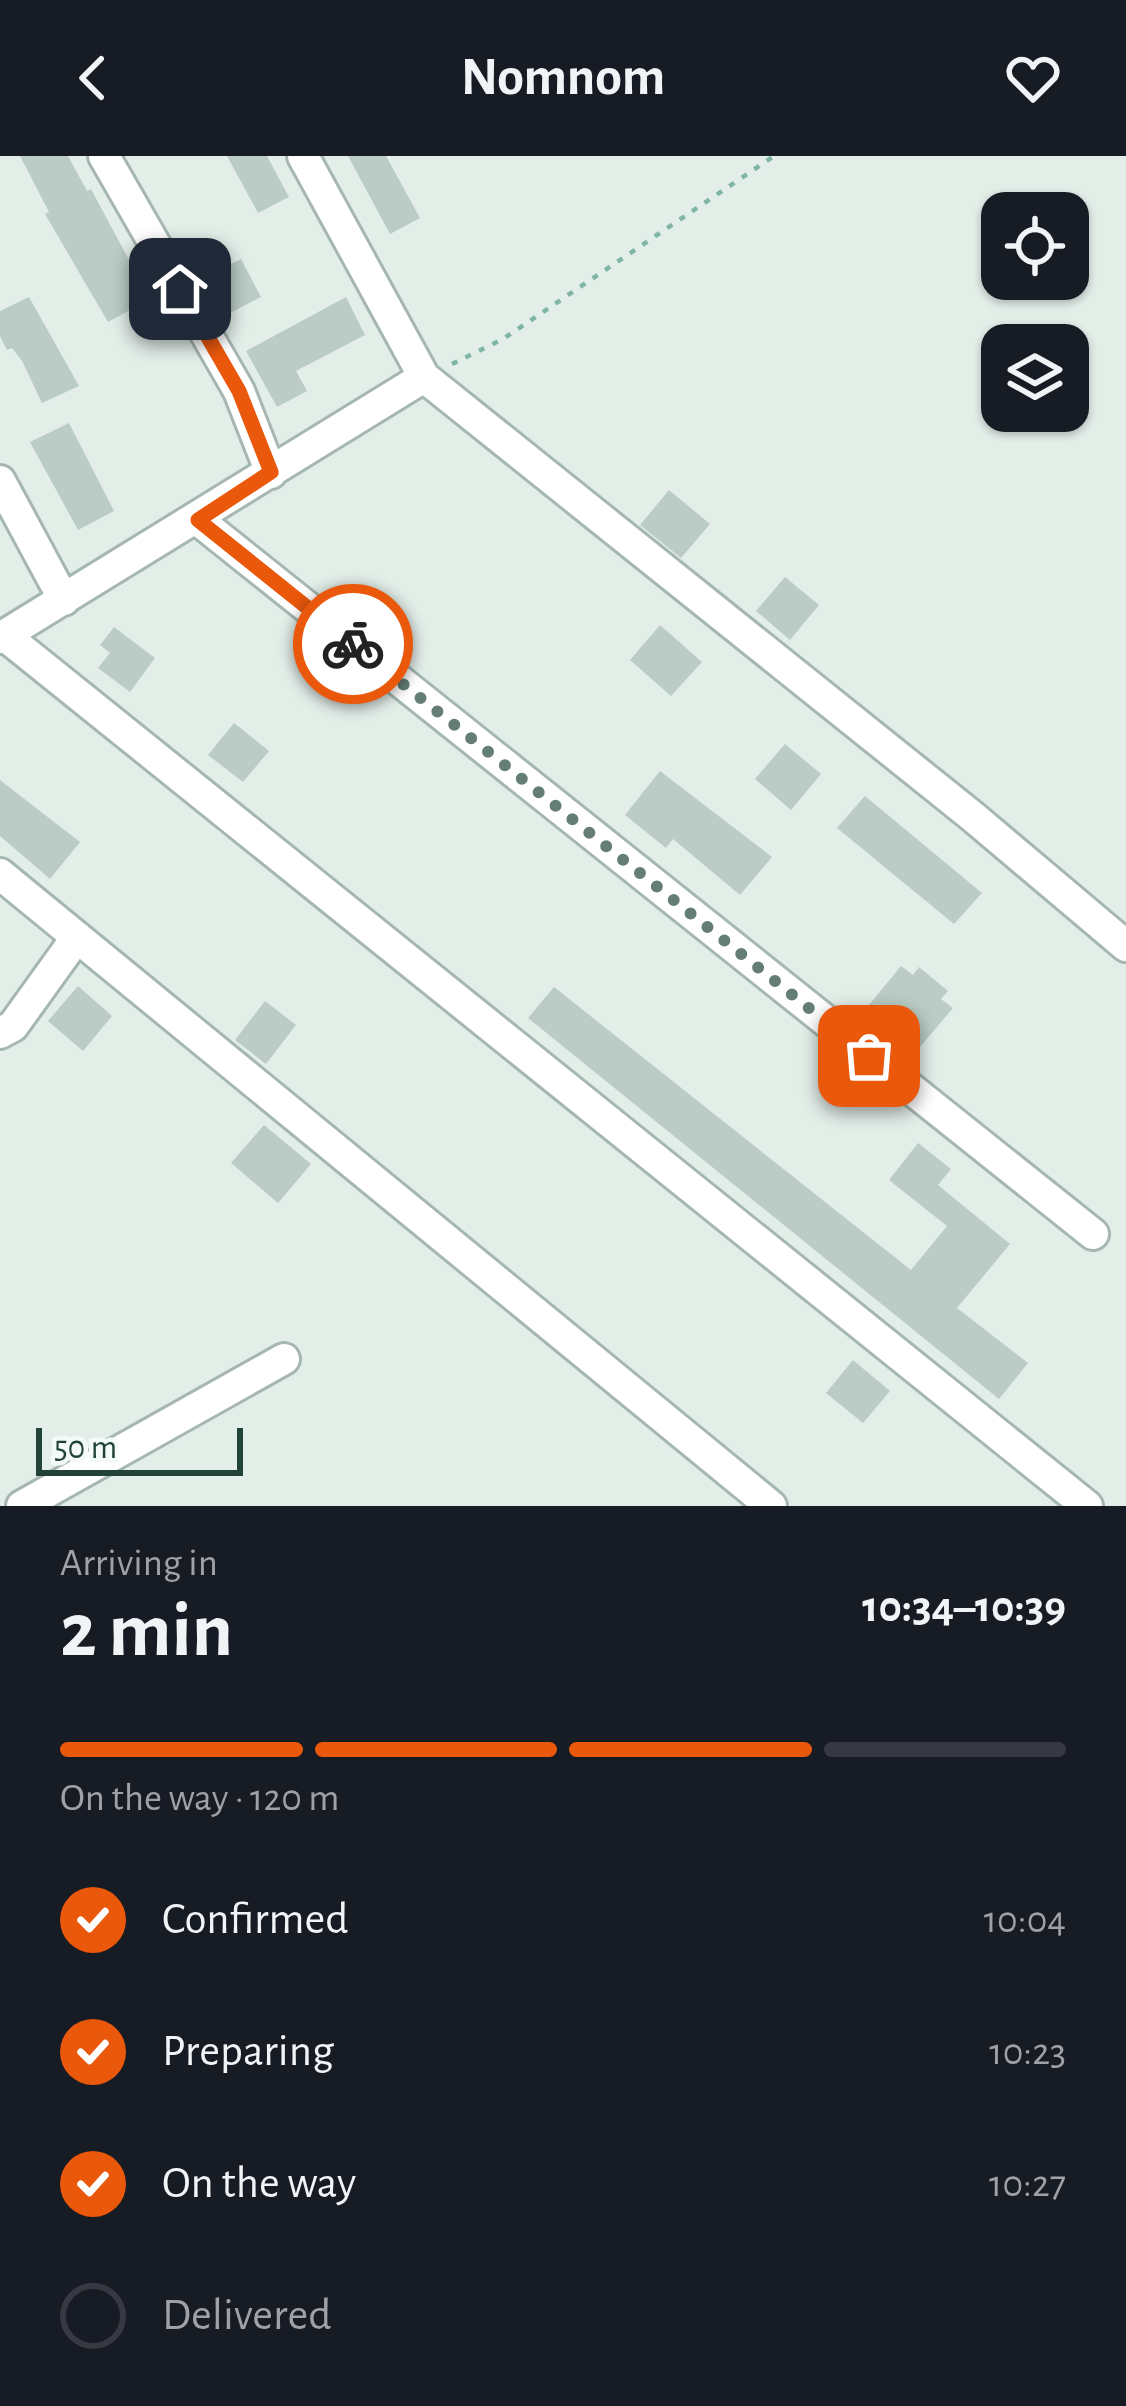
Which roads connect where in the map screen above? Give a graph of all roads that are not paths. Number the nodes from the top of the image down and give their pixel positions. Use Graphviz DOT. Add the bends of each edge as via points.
graph roads {
  1 [pos="104,156"];
  2 [pos="303,156"];
  3 [pos="424,377"];
  4 [pos="271,472"];
  5 [pos="0,481"];
  6 [pos="198,520"];
  7 [pos="64,599"];
  8 [pos="2,637"];
  9 [pos="0,874"];
  10 [pos="77,937"];
  11 [pos="1126,946"];
  12 [pos="0,1033"];
  13 [pos="1093,1234"];
  14 [pos="284,1360"];
  15 [pos="22,1506"];
  16 [pos="771,1506"];
  17 [pos="1087,1506"];
  1 -- 4 [label="street" via="239,391"];
  2 -- 3 [label="street"];
  3 -- 4 [label="street"];
  3 -- 11 [label="street"];
  4 -- 6 [label="street"];
  5 -- 7 [label="street"];
  6 -- 7 [label="street"];
  6 -- 13 [label="street"];
  7 -- 8 [label="street"];
  8 -- 17 [label="street"];
  9 -- 10 [label="street"];
  10 -- 12 [label="street" via="14,1026"];
  10 -- 16 [label="street"];
  14 -- 15 [label="street"];
}
